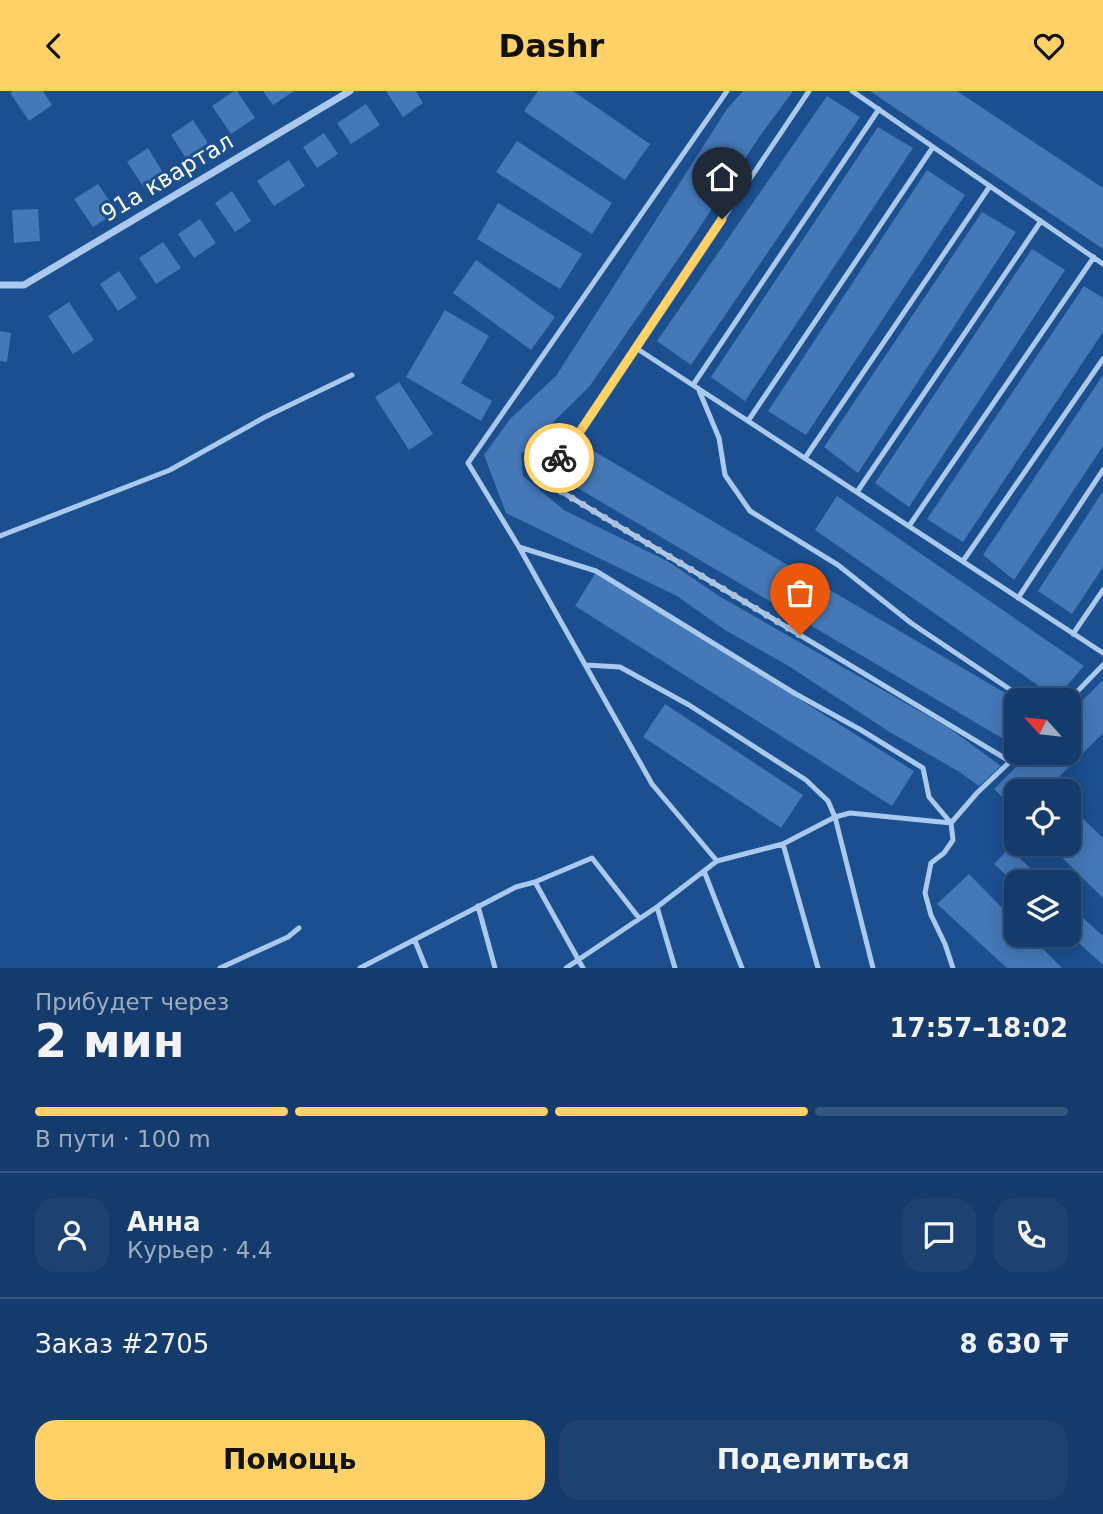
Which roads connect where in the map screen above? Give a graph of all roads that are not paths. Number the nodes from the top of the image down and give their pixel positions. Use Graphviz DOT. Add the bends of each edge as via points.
graph roads {
  1 [pos="350,91"];
  2 [pos="727,91"];
  3 [pos="809,91"];
  4 [pos="852,91"];
  5 [pos="879,110"];
  6 [pos="933,147"];
  7 [pos="990,186"];
  8 [pos="1041,221"];
  9 [pos="1094,257"];
  10 [pos="1103,264"];
  11 [pos="0,285"];
  12 [pos="636,348"];
  13 [pos="1103,359"];
  14 [pos="352,375"];
  15 [pos="695,387"];
  16 [pos="747,421"];
  17 [pos="805,458"];
  18 [pos="1103,470"];
  19 [pos="857,492"];
  20 [pos="909,526"];
  21 [pos="0,536"];
  22 [pos="519,547"];
  23 [pos="963,561"];
  24 [pos="1103,590"];
  25 [pos="1018,597"];
  26 [pos="1073,634"];
  27 [pos="1103,653"];
  28 [pos="585,665"];
  29 [pos="1103,665"];
  30 [pos="1008,688"];
  31 [pos="1081,688"];
  32 [pos="1004,758"];
  33 [pos="1008,765"];
  34 [pos="835,817"];
  35 [pos="951,823"];
  36 [pos="783,844"];
  37 [pos="717,861"];
  38 [pos="704,871"];
  39 [pos="536,882"];
  40 [pos="478,906"];
  41 [pos="657,907"];
  42 [pos="639,918"];
  43 [pos="299,929"];
  44 [pos="415,941"];
  45 [pos="578,960"];
  46 [pos="220,968"];
  47 [pos="360,968"];
  48 [pos="426,968"];
  49 [pos="495,968"];
  50 [pos="566,968"];
  51 [pos="583,968"];
  52 [pos="675,968"];
  53 [pos="742,968"];
  54 [pos="818,968"];
  55 [pos="873,968"];
  56 [pos="953,968"];
  1 -- 11 [label="street, 91а квартал" via="23,285"];
  2 -- 22 [label="lane" via="468,463"];
  3 -- 12 [label="lane"];
  4 -- 5 [label="lane"];
  5 -- 6 [label="lane"];
  5 -- 15 [label="lane"];
  6 -- 7 [label="lane"];
  6 -- 16 [label="lane"];
  7 -- 8 [label="lane"];
  7 -- 17 [label="lane"];
  8 -- 9 [label="lane"];
  8 -- 19 [label="lane"];
  9 -- 10 [label="lane"];
  9 -- 20 [label="lane"];
  12 -- 15 [label="lane"];
  12 -- 32 [label="lane" via="542,480"];
  13 -- 23 [label="lane"];
  14 -- 21 [label="lane" via="170,470"];
  15 -- 16 [label="lane"];
  15 -- 30 [label="lane" via="719,438 725,475 750,511 838,565 911,623"];
  16 -- 17 [label="lane"];
  17 -- 19 [label="lane"];
  18 -- 25 [label="lane"];
  19 -- 20 [label="lane"];
  20 -- 23 [label="lane"];
  22 -- 28 [label="lane"];
  22 -- 35 [label="lane" via="596,571 923,768 929,797"];
  23 -- 25 [label="lane"];
  24 -- 26 [label="lane"];
  25 -- 26 [label="lane"];
  26 -- 27 [label="lane"];
  28 -- 34 [label="lane" via="620,667 689,705 806,780 828,801"];
  28 -- 37 [label="lane" via="652,784"];
  29 -- 31 [label="lane"];
  33 -- 35 [label="lane"];
  34 -- 35 [label="lane" via="850,813"];
  34 -- 36 [label="lane"];
  34 -- 55 [label="lane"];
  35 -- 56 [label="lane" via="953,840 931,863 925,893"];
  36 -- 37 [label="lane"];
  36 -- 54 [label="lane"];
  37 -- 38 [label="lane"];
  38 -- 41 [label="lane"];
  38 -- 53 [label="lane"];
  39 -- 40 [label="lane"];
  39 -- 42 [label="lane" via="592,858"];
  39 -- 45 [label="lane"];
  40 -- 44 [label="lane"];
  40 -- 49 [label="lane"];
  41 -- 42 [label="lane"];
  41 -- 52 [label="lane"];
  42 -- 45 [label="lane"];
  43 -- 46 [label="lane"];
  44 -- 47 [label="lane"];
  44 -- 48 [label="lane"];
  45 -- 50 [label="lane"];
  45 -- 51 [label="lane"];
}
